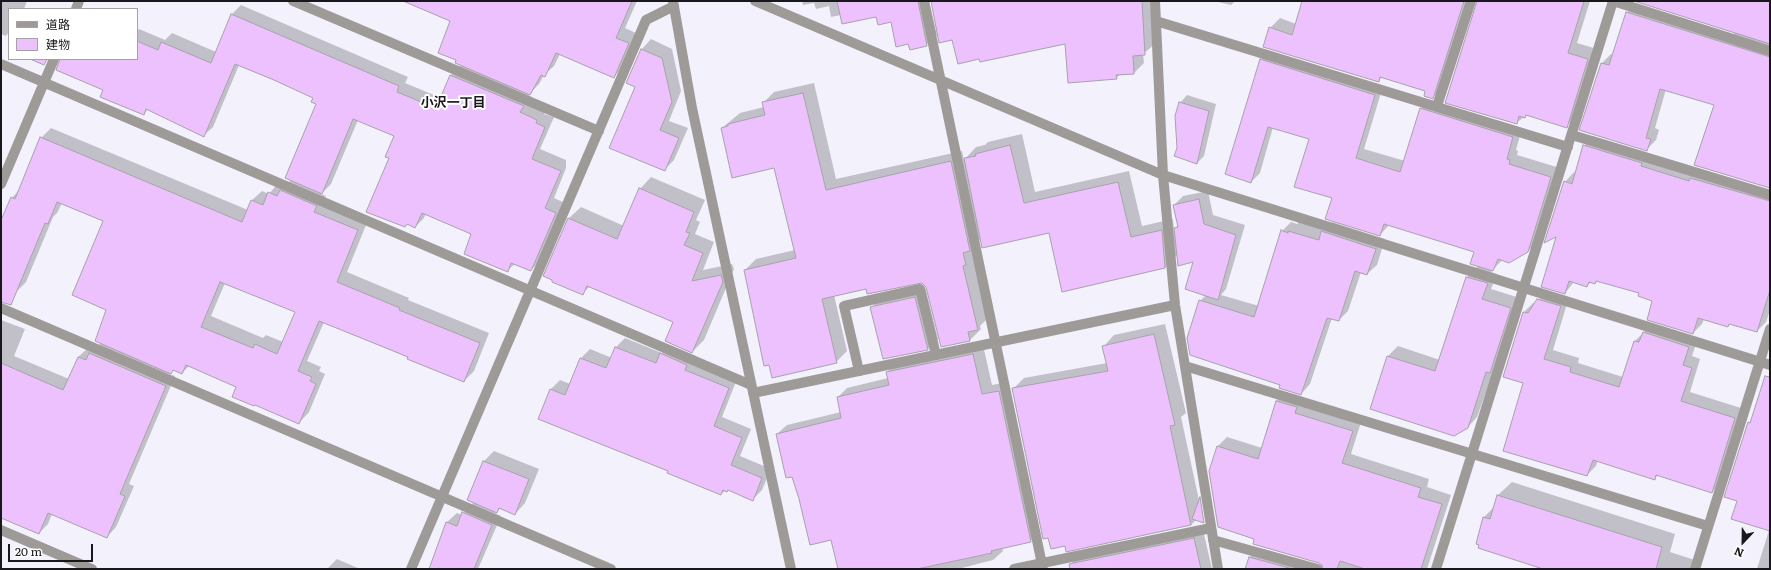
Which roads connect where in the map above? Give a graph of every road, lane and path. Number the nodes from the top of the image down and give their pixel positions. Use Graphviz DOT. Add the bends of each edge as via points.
graph roads {
  1 [pos="292,1"];
  2 [pos="755,1"];
  3 [pos="924,1"];
  4 [pos="1155,1"];
  5 [pos="1470,1"];
  6 [pos="1613,1"];
  7 [pos="673,4"];
  8 [pos="1156,21"];
  9 [pos="1770,51"];
  10 [pos="54,60"];
  11 [pos="1,64"];
  12 [pos="941,80"];
  13 [pos="44,83"];
  14 [pos="1437,106"];
  15 [pos="599,131"];
  16 [pos="1572,135"];
  17 [pos="1568,147"];
  18 [pos="1163,175"];
  19 [pos="1,184"];
  20 [pos="1770,196"];
  21 [pos="1525,288"];
  22 [pos="531,291"];
  23 [pos="1175,305"];
  24 [pos="1,308"];
  25 [pos="1770,329"];
  26 [pos="996,342"];
  27 [pos="936,355"];
  28 [pos="1760,361"];
  29 [pos="1770,365"];
  30 [pos="1185,366"];
  31 [pos="859,371"];
  32 [pos="752,389"];
  33 [pos="1473,453"];
  34 [pos="442,497"];
  35 [pos="1708,526"];
  36 [pos="1211,528"];
  37 [pos="1,530"];
  38 [pos="1213,540"];
  39 [pos="1043,566"];
  40 [pos="92,569"];
  41 [pos="411,569"];
  42 [pos="611,569"];
  43 [pos="791,569"];
  44 [pos="1014,569"];
  45 [pos="1218,569"];
  46 [pos="1317,569"];
  47 [pos="1436,569"];
  48 [pos="1695,569"];
  1 -- 15 [label="street"];
  2 -- 12 [label="street"];
  3 -- 12 [label="street"];
  4 -- 8 [label="street"];
  5 -- 14 [label="street"];
  6 -- 9 [label="street"];
  6 -- 16 [label="street"];
  7 -- 15 [label="street" via="646,20"];
  7 -- 32 [label="street" via="692,108"];
  8 -- 14 [label="street"];
  8 -- 18 [label="street"];
  10 -- 13 [label="street"];
  11 -- 13 [label="street"];
  12 -- 18 [label="street"];
  12 -- 26 [label="street"];
  13 -- 19 [label="street"];
  13 -- 22 [label="street"];
  14 -- 17 [label="street"];
  15 -- 22 [label="street"];
  16 -- 17 [label="street"];
  16 -- 20 [label="street"];
  17 -- 21 [label="street"];
  18 -- 21 [label="street"];
  18 -- 23 [label="street"];
  21 -- 28 [label="street"];
  21 -- 33 [label="street"];
  22 -- 32 [label="street"];
  22 -- 34 [label="street"];
  23 -- 26 [label="street"];
  23 -- 30 [label="street"];
  24 -- 34 [label="street"];
  25 -- 28 [label="street"];
  26 -- 27 [label="street"];
  26 -- 39 [label="street"];
  27 -- 31 [label="street"];
  27 -- 31 [label="street" via="920,289 844,306"];
  28 -- 29 [label="street"];
  28 -- 35 [label="street"];
  30 -- 33 [label="street"];
  30 -- 36 [label="street"];
  31 -- 32 [label="street"];
  32 -- 43 [label="street"];
  33 -- 35 [label="street"];
  33 -- 47 [label="street"];
  34 -- 41 [label="street"];
  34 -- 42 [label="street"];
  35 -- 48 [label="street"];
  36 -- 38 [label="street"];
  36 -- 39 [label="street"];
  37 -- 40 [label="street"];
  38 -- 45 [label="street"];
  38 -- 46 [label="street"];
  39 -- 44 [label="street"];
}
